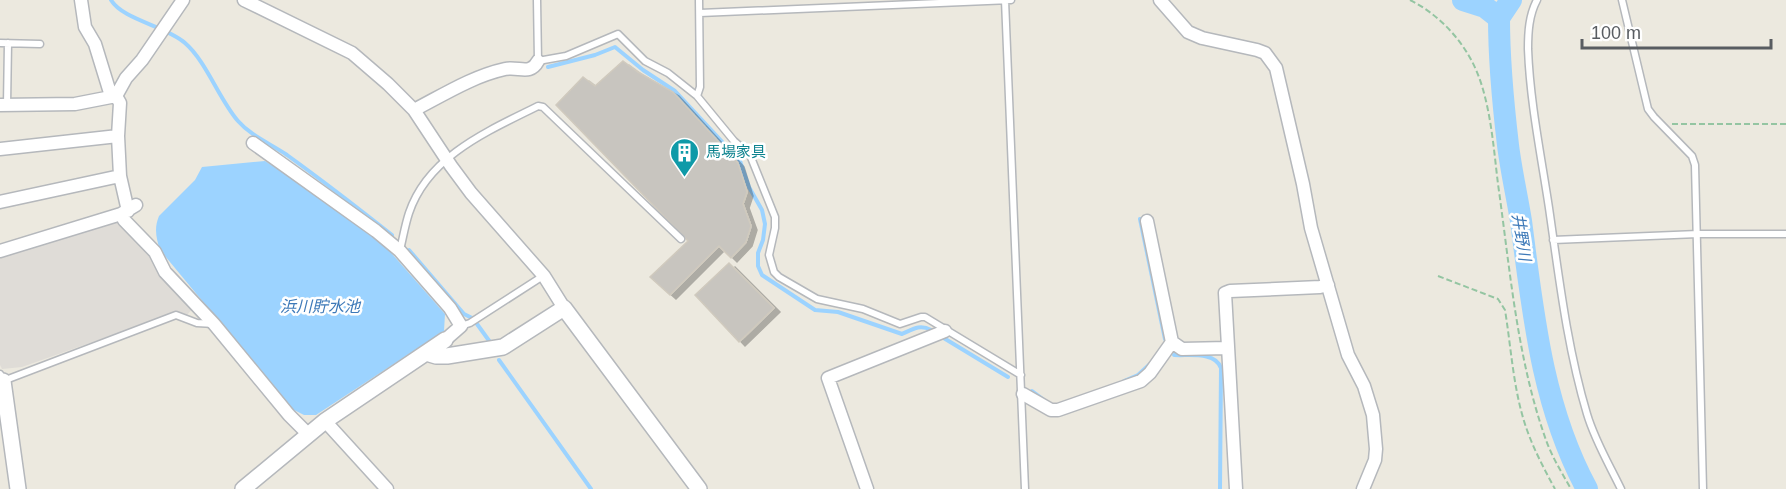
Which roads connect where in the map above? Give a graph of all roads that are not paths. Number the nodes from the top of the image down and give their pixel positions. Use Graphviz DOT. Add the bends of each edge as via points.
graph roads {
  1 [pos="81,0"];
  2 [pos="183,0"];
  3 [pos="244,0"];
  4 [pos="537,0"];
  5 [pos="699,0"];
  6 [pos="1005,0"];
  7 [pos="1011,0"];
  8 [pos="1160,0"];
  9 [pos="1537,0"];
  10 [pos="1622,0"];
  11 [pos="700,13"];
  12 [pos="0,43"];
  13 [pos="8,43"];
  14 [pos="40,44"];
  15 [pos="538,61"];
  16 [pos="113,96"];
  17 [pos="697,96"];
  18 [pos="3,105"];
  19 [pos="414,110"];
  20 [pos="118,136"];
  21 [pos="253,143"];
  22 [pos="0,149"];
  23 [pos="446,158"];
  24 [pos="120,176"];
  25 [pos="0,201"];
  26 [pos="128,210"];
  27 [pos="1147,221"];
  28 [pos="1698,234"];
  29 [pos="1786,234"];
  30 [pos="681,239"];
  31 [pos="1553,240"];
  32 [pos="0,251"];
  33 [pos="399,251"];
  34 [pos="544,276"];
  35 [pos="1328,285"];
  36 [pos="564,308"];
  37 [pos="214,324"];
  38 [pos="461,326"];
  39 [pos="945,331"];
  40 [pos="445,340"];
  41 [pos="1172,342"];
  42 [pos="1227,348"];
  43 [pos="426,353"];
  44 [pos="1021,375"];
  45 [pos="1,379"];
  46 [pos="1023,394"];
  47 [pos="325,421"];
  48 [pos="308,434"];
  49 [pos="18,489"];
  50 [pos="243,489"];
  51 [pos="387,489"];
  52 [pos="699,489"];
  53 [pos="867,489"];
  54 [pos="1025,489"];
  55 [pos="1236,489"];
  56 [pos="1364,489"];
  57 [pos="1621,489"];
  58 [pos="1703,489"];
  1 -- 16 [label="street" via="85,27"];
  2 -- 16 [label="street"];
  3 -- 19 [label="street" via="352,53"];
  4 -- 15 [label="lane"];
  5 -- 11 [label="lane"];
  6 -- 7 [label="lane"];
  6 -- 11 [label="lane"];
  6 -- 44 [label="lane"];
  8 -- 35 [label="street" via="1188,32 1257,50 1272,60"];
  9 -- 31 [label="lane" via="1531,15 1528,50"];
  10 -- 28 [label="lane" via="1648,109 1692,156 1695,165"];
  11 -- 17 [label="lane"];
  12 -- 13 [label="lane"];
  13 -- 14 [label="lane"];
  13 -- 18 [label="lane"];
  15 -- 17 [label="lane" via="566,56 618,34 645,61"];
  15 -- 19 [label="street" via="525,71 510,68 465,84"];
  16 -- 18 [label="street" via="75,104"];
  16 -- 20 [label="street" via="120,103"];
  17 -- 39 [label="lane" via="750,155 775,217 769,255 779,277 817,299 863,309 900,324 926,317"];
  19 -- 23 [label="street"];
  20 -- 22 [label="street"];
  20 -- 24 [label="street"];
  21 -- 33 [label="street"];
  23 -- 30 [label="lane" via="500,125 543,107"];
  23 -- 33 [label="lane" via="421,188 408,213"];
  23 -- 34 [label="street" via="471,193"];
  24 -- 25 [label="street"];
  24 -- 26 [label="street"];
  26 -- 32 [label="street"];
  26 -- 37 [label="street" via="124,220 155,252 165,272"];
  27 -- 41 [label="street"];
  28 -- 29 [label="lane"];
  28 -- 31 [label="lane"];
  28 -- 58 [label="lane"];
  31 -- 57 [label="lane" via="1587,416"];
  33 -- 38 [label="street"];
  34 -- 36 [label="street"];
  34 -- 38 [label="lane"];
  35 -- 42 [label="street" via="1225,293"];
  35 -- 56 [label="street" via="1348,355 1373,415 1375,460"];
  36 -- 43 [label="street" via="497,349 447,356"];
  36 -- 52 [label="street"];
  37 -- 45 [label="lane" via="176,315"];
  37 -- 48 [label="street"];
  38 -- 40 [label="street"];
  39 -- 44 [label="lane"];
  39 -- 53 [label="street" via="828,378"];
  40 -- 43 [label="street"];
  41 -- 42 [label="street" via="1182,349"];
  41 -- 46 [label="street" via="1141,381 1058,410"];
  42 -- 55 [label="street"];
  43 -- 47 [label="street"];
  44 -- 46 [label="lane"];
  45 -- 49 [label="street"];
  46 -- 54 [label="lane"];
  47 -- 48 [label="street"];
  47 -- 51 [label="street"];
  48 -- 50 [label="street"];
}
